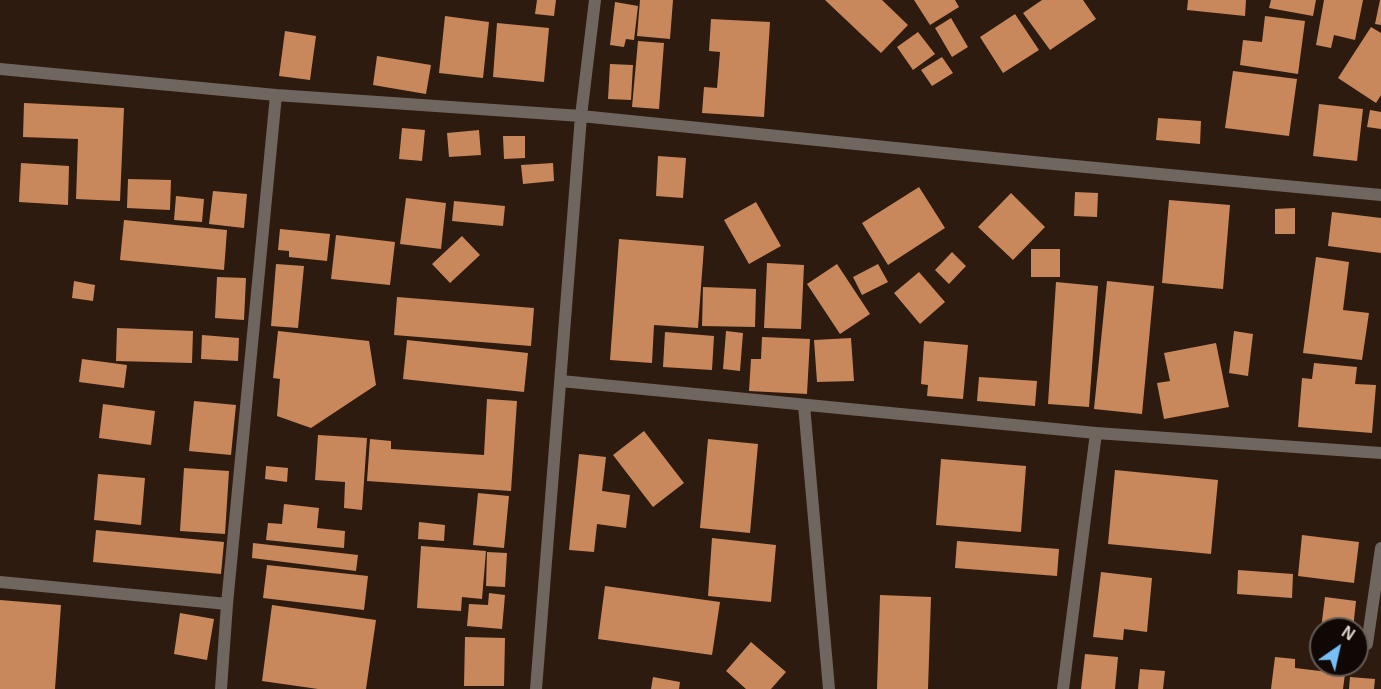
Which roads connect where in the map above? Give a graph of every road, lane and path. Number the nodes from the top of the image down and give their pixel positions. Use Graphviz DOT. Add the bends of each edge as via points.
graph roads {
  1 [pos="595,0"];
  2 [pos="0,69"];
  3 [pos="276,95"];
  4 [pos="581,116"];
  5 [pos="1381,195"];
  6 [pos="561,381"];
  7 [pos="804,405"];
  8 [pos="1096,433"];
  9 [pos="1381,453"];
  10 [pos="1381,548"];
  11 [pos="0,582"];
  12 [pos="227,604"];
  13 [pos="1369,630"];
  14 [pos="221,689"];
  15 [pos="536,689"];
  16 [pos="829,689"];
  17 [pos="1063,689"];
  1 -- 4 [label="street"];
  2 -- 3 [label="street"];
  3 -- 4 [label="street"];
  3 -- 12 [label="street"];
  4 -- 5 [label="street"];
  4 -- 6 [label="street"];
  6 -- 7 [label="street"];
  6 -- 15 [label="street"];
  7 -- 8 [label="street"];
  7 -- 16 [label="street"];
  8 -- 9 [label="street"];
  8 -- 17 [label="street"];
  10 -- 13 [label="street"];
  11 -- 12 [label="street"];
  12 -- 14 [label="street"];
}
